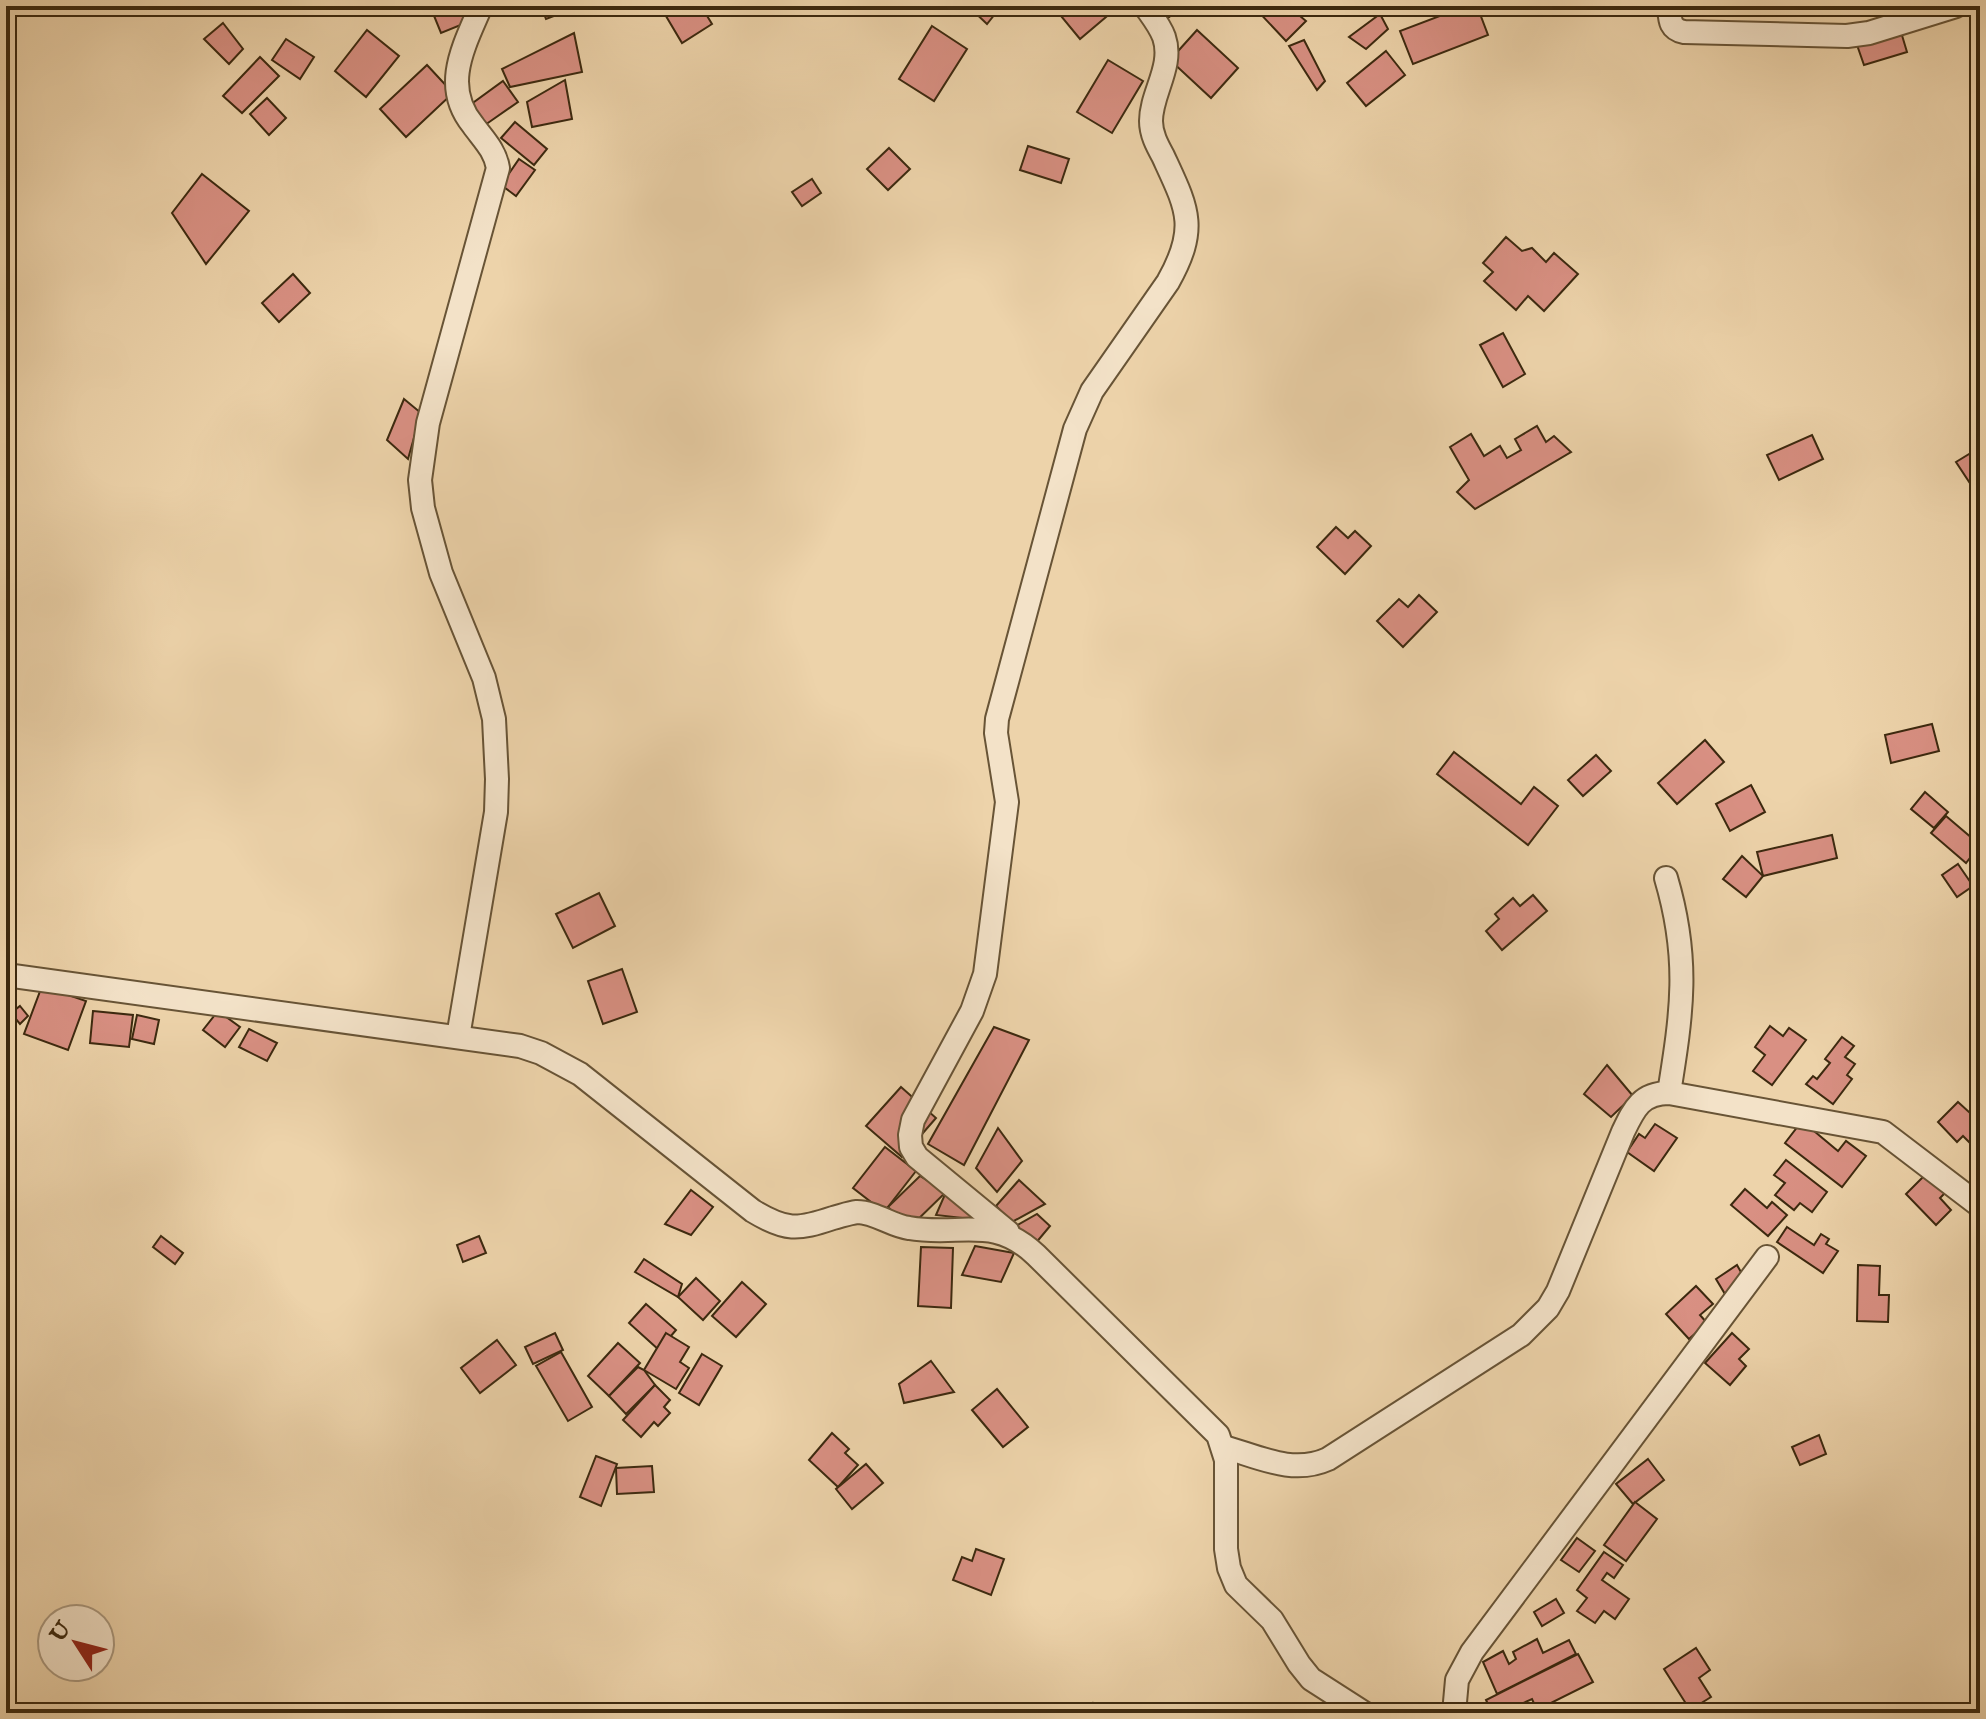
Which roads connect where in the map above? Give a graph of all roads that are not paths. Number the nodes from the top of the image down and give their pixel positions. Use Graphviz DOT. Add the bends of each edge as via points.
graph roads {
  1 [pos="481,6"];
  2 [pos="1145,6"];
  3 [pos="1669,6"];
  4 [pos="1956,6"];
  5 [pos="1666,878"];
  6 [pos="6,975"];
  7 [pos="458,1037"];
  8 [pos="1669,1093"];
  9 [pos="1980,1206"];
  10 [pos="1015,1238"];
  11 [pos="1767,1257"];
  12 [pos="1224,1447"];
  13 [pos="1364,1713"];
  14 [pos="1454,1713"];
  1 -- 7 [label="street" via="458,68 456,91 459,104 497,157 498,168 428,423 420,480 437,561 484,678 494,719 496,812"];
  2 -- 10 [label="street" via="1167,53 1153,105 1153,133 1184,201 1187,233 1168,282 1092,391 1075,429 997,719 1007,802 985,974 910,1135 917,1157"];
  3 -- 4 [label="street" via="1671,25 1684,32 1847,36"];
  5 -- 8 [label="street" via="1683,969"];
  6 -- 7 [label="street"];
  7 -- 10 [label="street" via="520,1046 563,1063 753,1211 783,1227 805,1227 854,1212 909,1228 973,1227"];
  8 -- 9 [label="street" via="1883,1132"];
  8 -- 12 [label="street" via="1646,1096 1633,1110 1558,1291 1521,1335 1314,1465 1287,1466"];
  10 -- 12 [label="street" via="1207,1423"];
  11 -- 14 [label="street" via="1472,1652 1457,1680"];
  12 -- 13 [label="street" via="1226,1549 1236,1585 1272,1620 1311,1679"];
}
